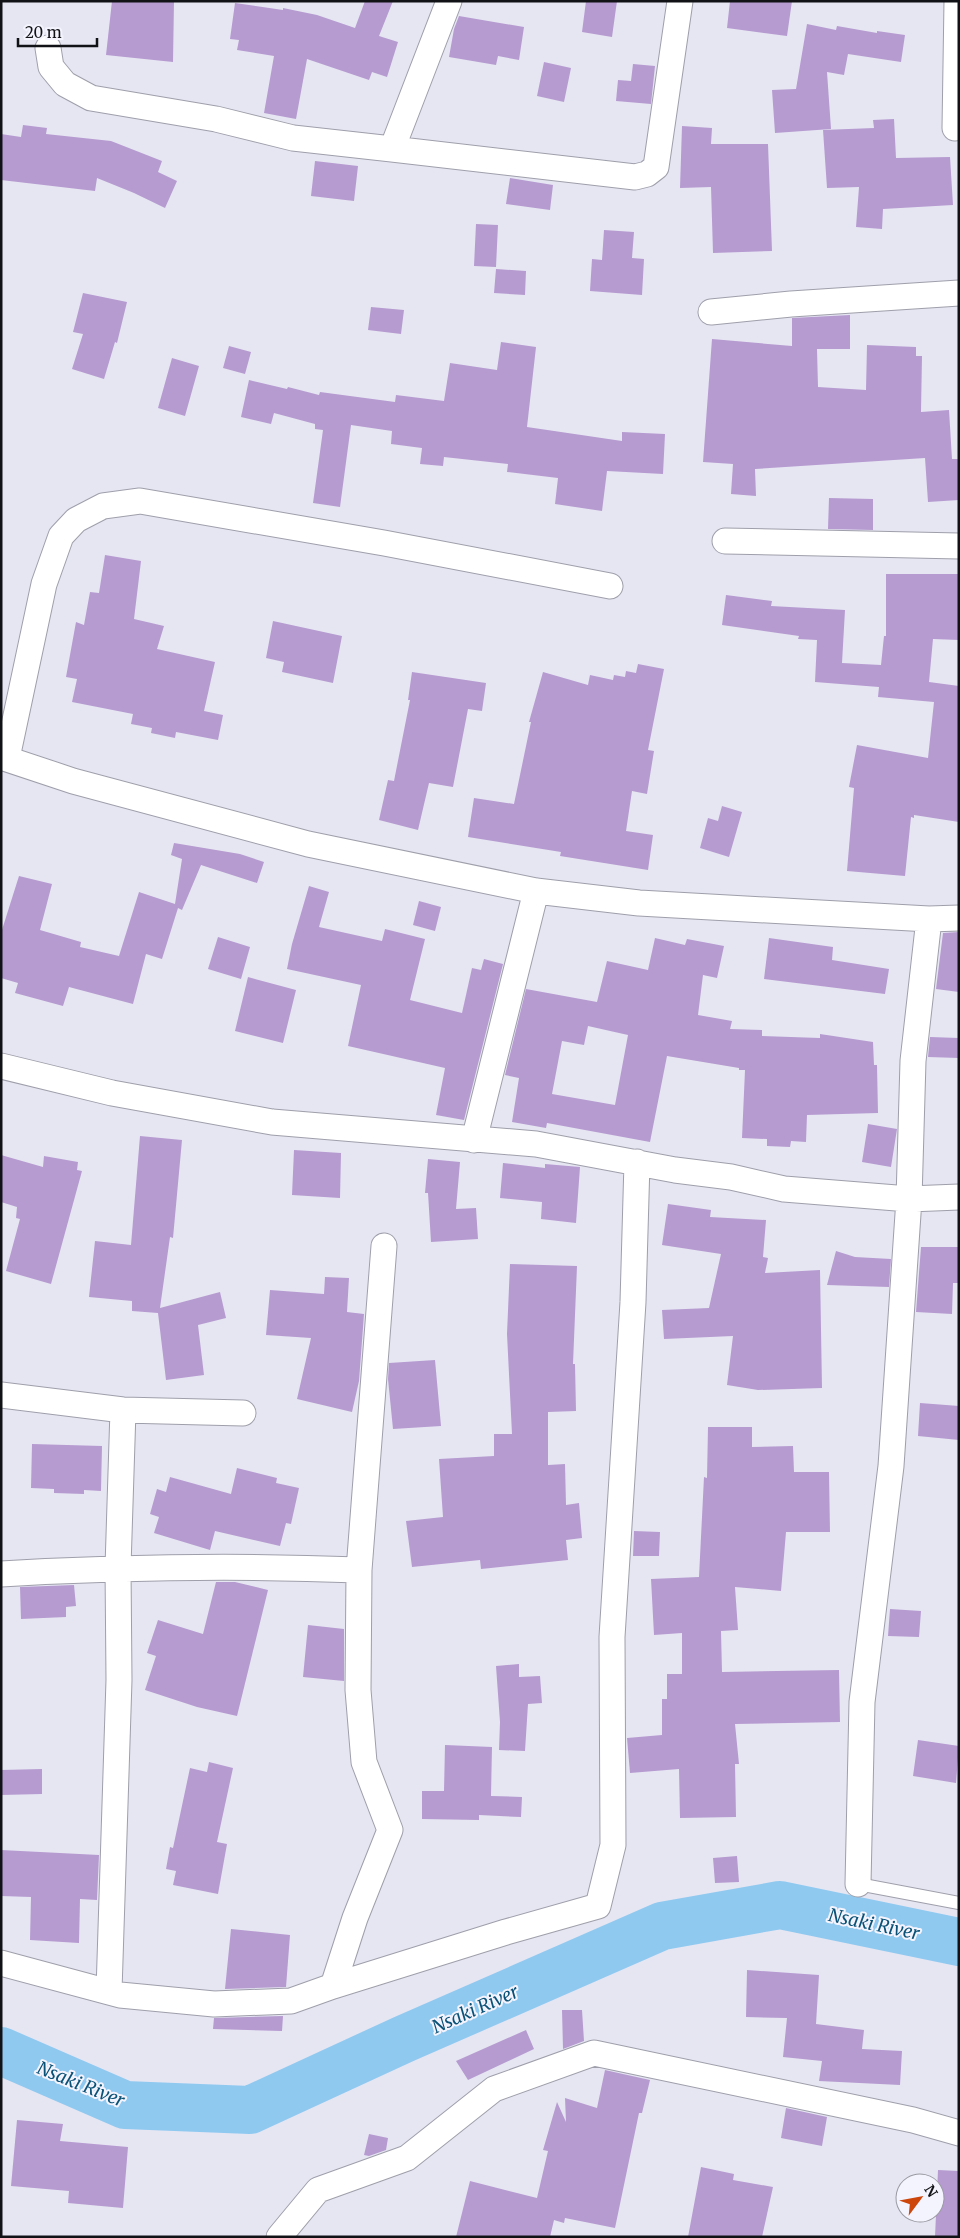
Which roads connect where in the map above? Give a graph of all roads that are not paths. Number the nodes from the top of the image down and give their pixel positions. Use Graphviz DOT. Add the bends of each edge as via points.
graph roads {
  1 [pos="449,1"];
  2 [pos="680,1"];
  3 [pos="957,1"];
  4 [pos="48,48"];
  5 [pos="955,128"];
  6 [pos="392,149"];
  7 [pos="959,293"];
  8 [pos="711,312"];
  9 [pos="724,541"];
  10 [pos="959,546"];
  11 [pos="610,586"];
  12 [pos="4,757"];
  13 [pos="536,891"];
  14 [pos="959,918"];
  15 [pos="929,919"];
  16 [pos="1,1066"];
  17 [pos="474,1140"];
  18 [pos="637,1162"];
  19 [pos="959,1197"];
  20 [pos="910,1199"];
  21 [pos="384,1246"];
  22 [pos="1,1395"];
  23 [pos="123,1410"];
  24 [pos="244,1413"];
  25 [pos="118,1567"];
  26 [pos="359,1570"];
  27 [pos="1,1574"];
  28 [pos="858,1884"];
  29 [pos="959,1904"];
  30 [pos="1,1963"];
  31 [pos="333,1986"];
  32 [pos="109,1991"];
  33 [pos="959,2133"];
  34 [pos="279,2237"];
  1 -- 6 [label="street"];
  2 -- 6 [label="street" via="656,167 648,174 636,177"];
  3 -- 5 [label="street"];
  4 -- 6 [label="street" via="51,68 65,84 92,98 216,119 293,138"];
  7 -- 8 [label="street"];
  9 -- 10 [label="street"];
  11 -- 12 [label="street" via="140,500 103,506 76,520 61,536 44,584"];
  12 -- 13 [label="street" via="73,781 308,844"];
  13 -- 15 [label="street" via="639,903"];
  13 -- 17 [label="street"];
  14 -- 15 [label="street"];
  15 -- 20 [label="street" via="913,1062"];
  16 -- 17 [label="street" via="112,1094 272,1122"];
  17 -- 18 [label="street" via="536,1144"];
  18 -- 20 [label="street" via="784,1189"];
  18 -- 31 [label="street" via="633,1302 612,1637 613,1845 598,1906"];
  19 -- 20 [label="street"];
  20 -- 28 [label="street" via="891,1466 862,1702"];
  21 -- 26 [label="street"];
  22 -- 23 [label="street"];
  23 -- 24 [label="street"];
  23 -- 25 [label="street"];
  25 -- 26 [label="street"];
  25 -- 27 [label="street"];
  25 -- 32 [label="street" via="119,1680"];
  26 -- 31 [label="street" via="358,1690 364,1762 390,1830 355,1918"];
  28 -- 29 [label="lane"];
  30 -- 32 [label="street"];
  31 -- 32 [label="street" via="291,2001 214,2004 120,1995"];
  33 -- 34 [label="street" via="913,2120 594,2053 494,2089 407,2158 318,2190"];
}
